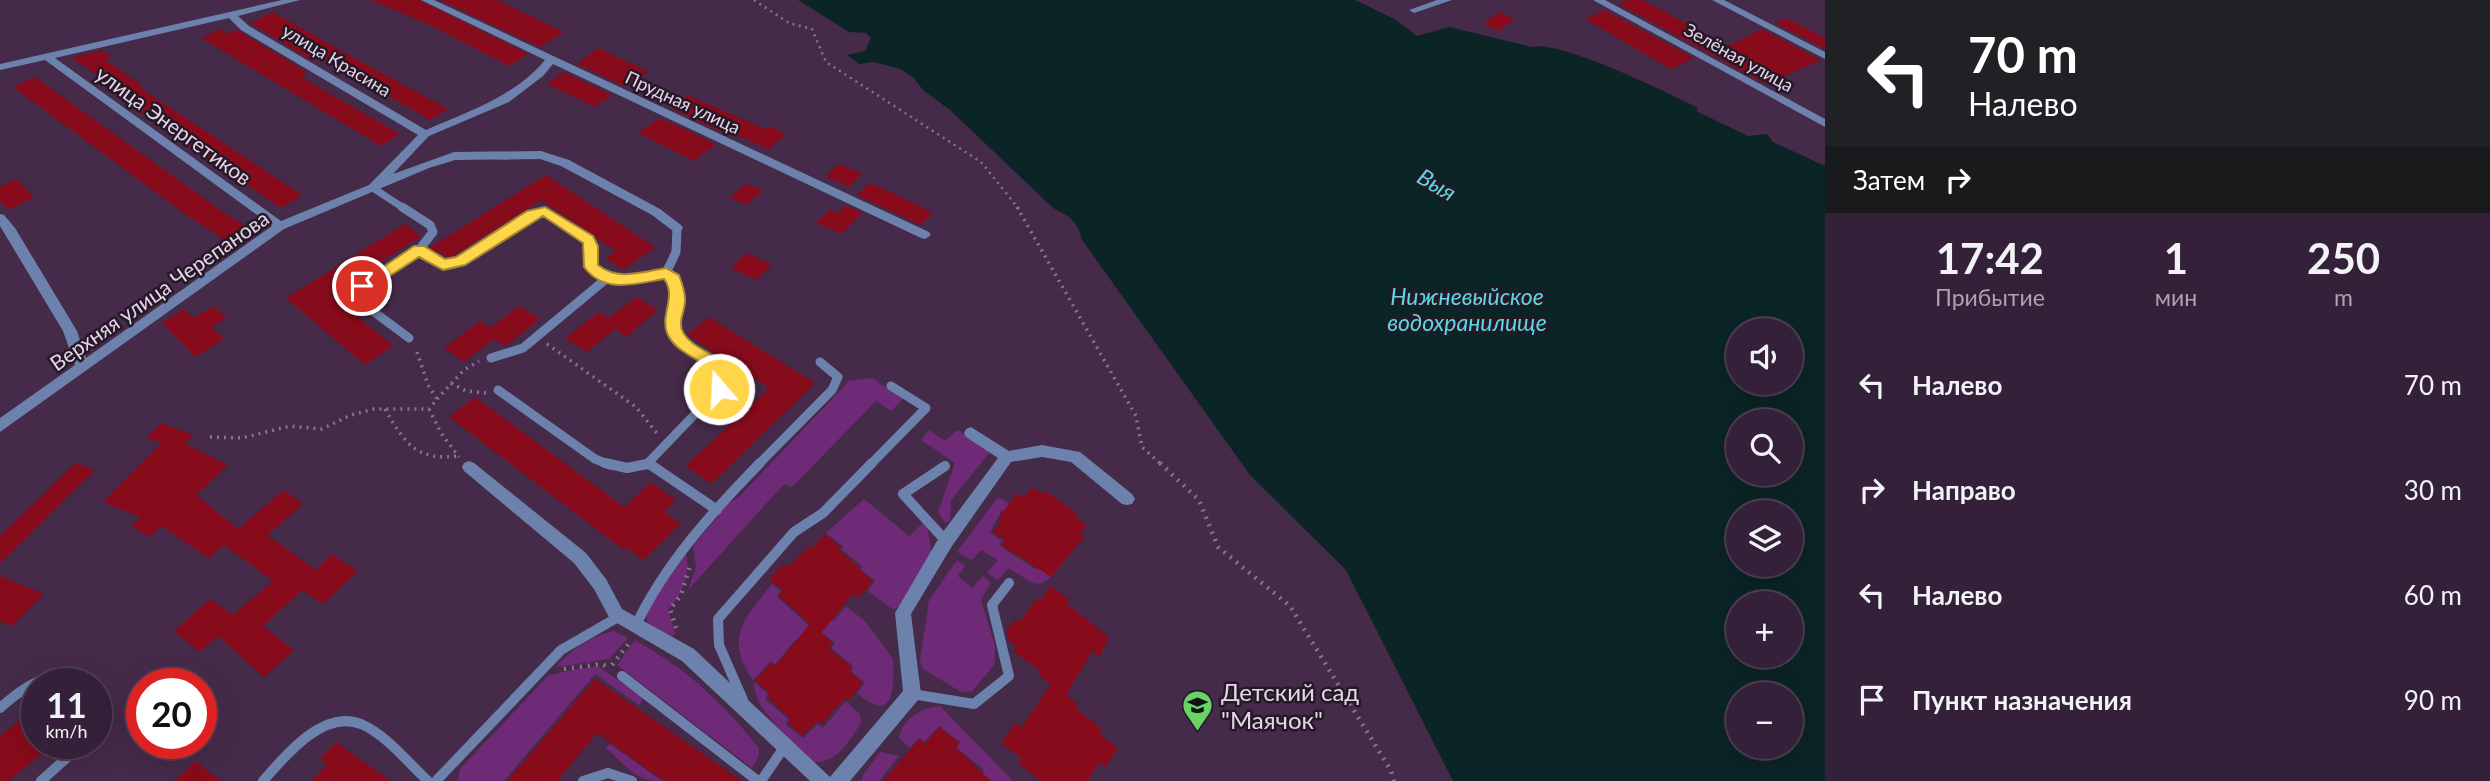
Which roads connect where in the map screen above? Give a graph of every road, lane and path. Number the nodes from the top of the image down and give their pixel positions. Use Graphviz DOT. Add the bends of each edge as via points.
graph roads {
  1 [pos="295,0"];
  2 [pos="426,0"];
  3 [pos="754,0"];
  4 [pos="1447,0"];
  5 [pos="1598,0"];
  6 [pos="1717,0"];
  7 [pos="1414,10"];
  8 [pos="232,16"];
  9 [pos="45,55"];
  10 [pos="1825,55"];
  11 [pos="552,59"];
  12 [pos="0,67"];
  13 [pos="1825,124"];
  14 [pos="425,135"];
  15 [pos="373,187"];
  16 [pos="0,218"];
  17 [pos="281,226"];
  18 [pos="677,228"];
  19 [pos="925,235"];
  20 [pos="419,250"];
  21 [pos="666,273"];
  22 [pos="606,279"];
  23 [pos="538,337"];
  24 [pos="409,338"];
  25 [pos="417,352"];
  26 [pos="491,358"];
  27 [pos="820,362"];
  28 [pos="82,367"];
  29 [pos="451,383"];
  30 [pos="891,386"];
  31 [pos="498,390"];
  32 [pos="437,399"];
  33 [pos="385,409"];
  34 [pos="429,409"];
  35 [pos="0,426"];
  36 [pos="971,433"];
  37 [pos="210,437"];
  38 [pos="666,446"];
  39 [pos="1007,457"];
  40 [pos="464,461"];
  41 [pos="647,464"];
  42 [pos="945,466"];
  43 [pos="1127,499"];
  44 [pos="717,510"];
  45 [pos="946,541"];
  46 [pos="687,547"];
  47 [pos="1009,583"];
  48 [pos="620,617"];
  49 [pos="636,625"];
  50 [pos="678,632"];
  51 [pos="610,668"];
  52 [pos="541,673"];
  53 [pos="622,676"];
  54 [pos="21,689"];
  55 [pos="912,694"];
  56 [pos="0,708"];
  57 [pos="748,711"];
  58 [pos="786,746"];
  59 [pos="65,759"];
  60 [pos="41,781"];
  61 [pos="263,781"];
  62 [pos="428,781"];
  63 [pos="436,781"];
  64 [pos="583,781"];
  65 [pos="632,781"];
  66 [pos="760,781"];
  67 [pos="823,781"];
  68 [pos="838,781"];
  69 [pos="1394,781"];
  1 -- 8 [label="street"];
  2 -- 11 [label="street, Прудная улица"];
  3 -- 69 [label="path" via="789,23 812,29 826,62 981,162 1022,213 1136,416 1142,447 1199,500 1219,547 1290,606"];
  4 -- 7 [label="street"];
  5 -- 13 [label="street, Зелёная улица"];
  6 -- 10 [label="street"];
  8 -- 9 [label="street"];
  8 -- 14 [label="street, улица Красина"];
  9 -- 12 [label="street"];
  9 -- 17 [label="street, улица Энергетиков"];
  11 -- 14 [label="street, Верхняя улица Черепанова" via="505,100"];
  11 -- 19 [label="street, Прудная улица"];
  14 -- 15 [label="street, Верхняя улица Черепанова"];
  15 -- 17 [label="street, Верхняя улица Черепанова"];
  15 -- 18 [label="street" via="454,156 541,155 565,163"];
  15 -- 20 [label="lane" via="430,225 433,232"];
  16 -- 28 [label="street" via="70,331"];
  17 -- 28 [label="street, Верхняя улица Черепанова"];
  18 -- 21 [label="lane" via="679,244"];
  20 -- 22 [label="lane" via="450,265 545,211 588,240 591,267"];
  20 -- 24 [label="lane" via="350,294"];
  21 -- 22 [label="lane"];
  21 -- 38 [label="lane" via="677,285 675,333 685,346 715,364 722,377 719,389"];
  22 -- 23 [label="lane"];
  23 -- 26 [label="lane" via="514,353"];
  23 -- 38 [label="path" via="636,407"];
  25 -- 32 [label="path"];
  26 -- 29 [label="path" via="464,370"];
  27 -- 44 [label="lane" via="838,377 832,390"];
  28 -- 35 [label="street, Верхняя улица Черепанова"];
  29 -- 31 [label="path" via="481,394"];
  29 -- 32 [label="path"];
  30 -- 57 [label="lane" via="926,408 823,513 794,533 718,619 719,645"];
  31 -- 41 [label="lane" via="595,459 612,467"];
  32 -- 34 [label="path"];
  33 -- 34 [label="path"];
  33 -- 37 [label="path" via="362,411 321,429 290,426 242,438"];
  33 -- 40 [label="path" via="415,452 432,459"];
  34 -- 40 [label="path"];
  36 -- 39 [label="street"];
  38 -- 41 [label="lane"];
  39 -- 43 [label="street" via="1042,451 1074,456"];
  39 -- 45 [label="street"];
  40 -- 48 [label="street" via="580,558"];
  41 -- 44 [label="lane"];
  42 -- 45 [label="lane" via="903,494"];
  44 -- 46 [label="lane"];
  45 -- 55 [label="street" via="903,613"];
  46 -- 49 [label="lane" via="652,591"];
  46 -- 50 [label="path" via="691,566 669,614"];
  47 -- 55 [label="lane" via="992,605 1009,676 974,704"];
  48 -- 49 [label="street"];
  48 -- 52 [label="lane" via="561,650"];
  49 -- 51 [label="path" via="633,638"];
  49 -- 57 [label="street" via="688,655"];
  51 -- 52 [label="path" via="602,664"];
  51 -- 53 [label="path"];
  52 -- 63 [label="lane"];
  53 -- 66 [label="lane"];
  54 -- 56 [label="lane"];
  55 -- 68 [label="street"];
  57 -- 58 [label="street"];
  58 -- 66 [label="lane"];
  58 -- 67 [label="street"];
  59 -- 60 [label="lane"];
  61 -- 62 [label="lane" via="304,739 349,720 363,725"];
  64 -- 65 [label="lane" via="621,773"];
}
